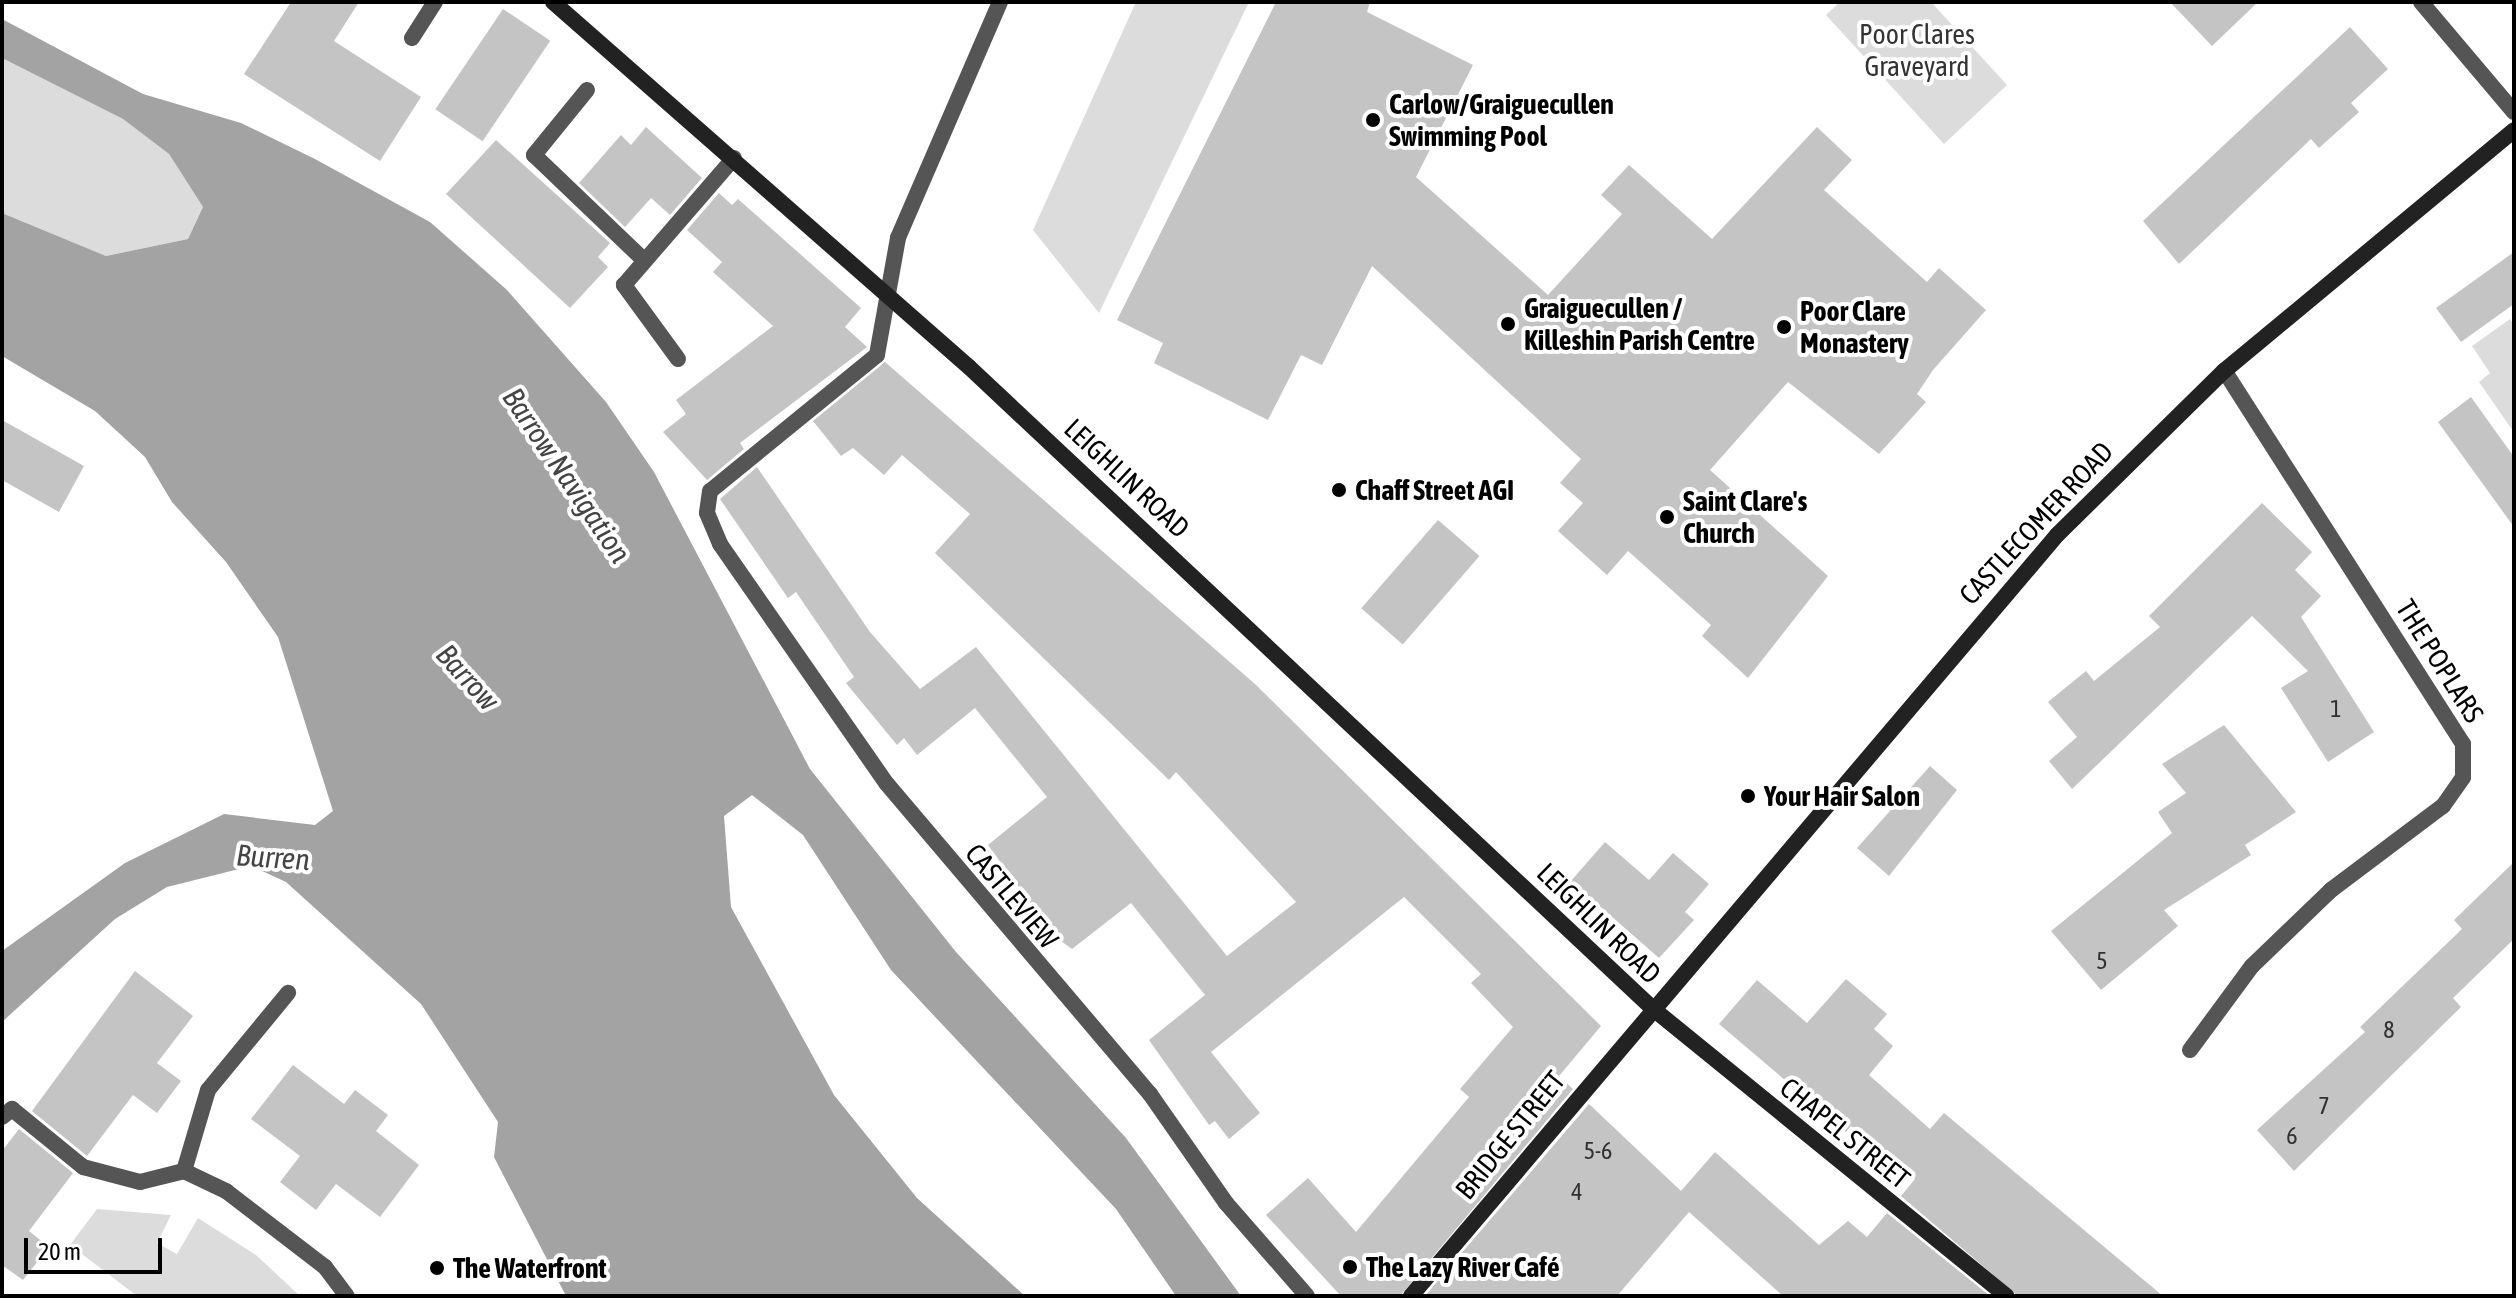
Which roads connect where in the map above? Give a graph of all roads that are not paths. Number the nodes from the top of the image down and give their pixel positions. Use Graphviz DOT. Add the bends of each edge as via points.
graph roads {
  1 [pos="435,2"];
  2 [pos="553,2"];
  3 [pos="1000,2"];
  4 [pos="2421,2"];
  5 [pos="412,38"];
  6 [pos="587,90"];
  7 [pos="2514,112"];
  8 [pos="2514,130"];
  9 [pos="734,158"];
  10 [pos="645,261"];
  11 [pos="889,293"];
  12 [pos="678,359"];
  13 [pos="2224,371"];
  14 [pos="288,993"];
  15 [pos="1652,1008"];
  16 [pos="2190,1050"];
  17 [pos="2,1117"];
  18 [pos="184,1171"];
  19 [pos="347,1296"];
  20 [pos="1307,1296"];
  21 [pos="1411,1296"];
  22 [pos="2007,1296"];
  1 -- 5 [label="street"];
  2 -- 9 [label="main road, LEIGHLIN ROAD"];
  3 -- 11 [label="street" via="898,238"];
  4 -- 7 [label="street"];
  6 -- 10 [label="street" via="534,155"];
  8 -- 13 [label="main road, CASTLECOMER ROAD"];
  9 -- 10 [label="street"];
  9 -- 11 [label="main road, LEIGHLIN ROAD"];
  10 -- 12 [label="street" via="624,285"];
  11 -- 15 [label="main road, LEIGHLIN ROAD"];
  11 -- 20 [label="street, CASTLEVIEW" via="877,355 710,491 707,509 720,544 887,784 1150,1094 1226,1203"];
  13 -- 15 [label="main road, CASTLECOMER ROAD" via="2034,561"];
  13 -- 16 [label="street, THE POPLARS" via="2463,744 2463,777 2443,806 2331,890 2252,966"];
  14 -- 18 [label="street" via="208,1090"];
  15 -- 21 [label="main road, BRIDGE STREET"];
  15 -- 22 [label="main road, CHAPEL STREET"];
  17 -- 18 [label="street" via="12,1109 83,1167 140,1182"];
  18 -- 19 [label="street" via="226,1191 325,1267"];
}
